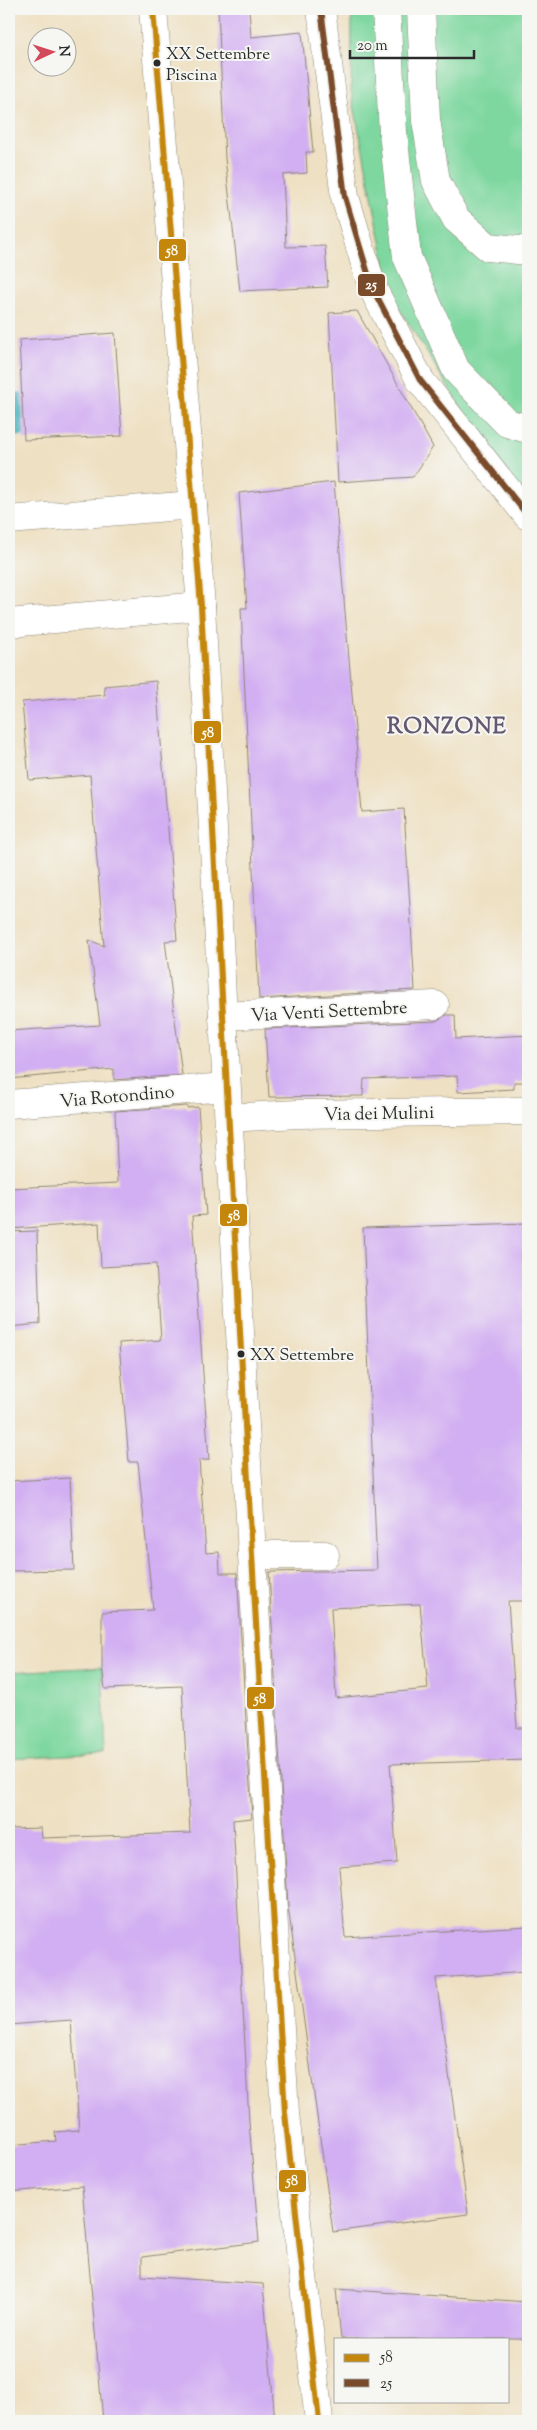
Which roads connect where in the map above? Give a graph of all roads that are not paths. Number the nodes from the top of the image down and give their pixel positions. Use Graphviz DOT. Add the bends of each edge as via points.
graph roads {
  1 [pos="154,9"];
  2 [pos="321,9"];
  3 [pos="386,9"];
  4 [pos="421,9"];
  5 [pos="528,251"];
  6 [pos="528,430"];
  7 [pos="193,505"];
  8 [pos="528,516"];
  9 [pos="9,520"];
  10 [pos="201,606"];
  11 [pos="9,623"];
  12 [pos="435,1005"];
  13 [pos="223,1016"];
  14 [pos="226,1087"];
  15 [pos="9,1104"];
  16 [pos="528,1111"];
  17 [pos="229,1118"];
  18 [pos="252,1555"];
  19 [pos="325,1555"];
  20 [pos="319,2421"];
  1 -- 7 [label="street"];
  2 -- 8 [label="street" via="346,197 372,287 420,380"];
  3 -- 6 [label="street" via="393,132 407,257 456,370 507,423"];
  4 -- 5 [label="street" via="426,120 436,181 456,219 488,247"];
  7 -- 9 [label="street"];
  7 -- 10 [label="street"];
  10 -- 11 [label="street"];
  10 -- 13 [label="street"];
  12 -- 13 [label="street, Via Venti Settembre"];
  13 -- 14 [label="street"];
  14 -- 15 [label="street, Via Rotondino"];
  14 -- 17 [label="street"];
  16 -- 17 [label="street, Via dei Mulini"];
  17 -- 18 [label="street"];
  18 -- 19 [label="street"];
  18 -- 20 [label="street" via="285,2113"];
}
